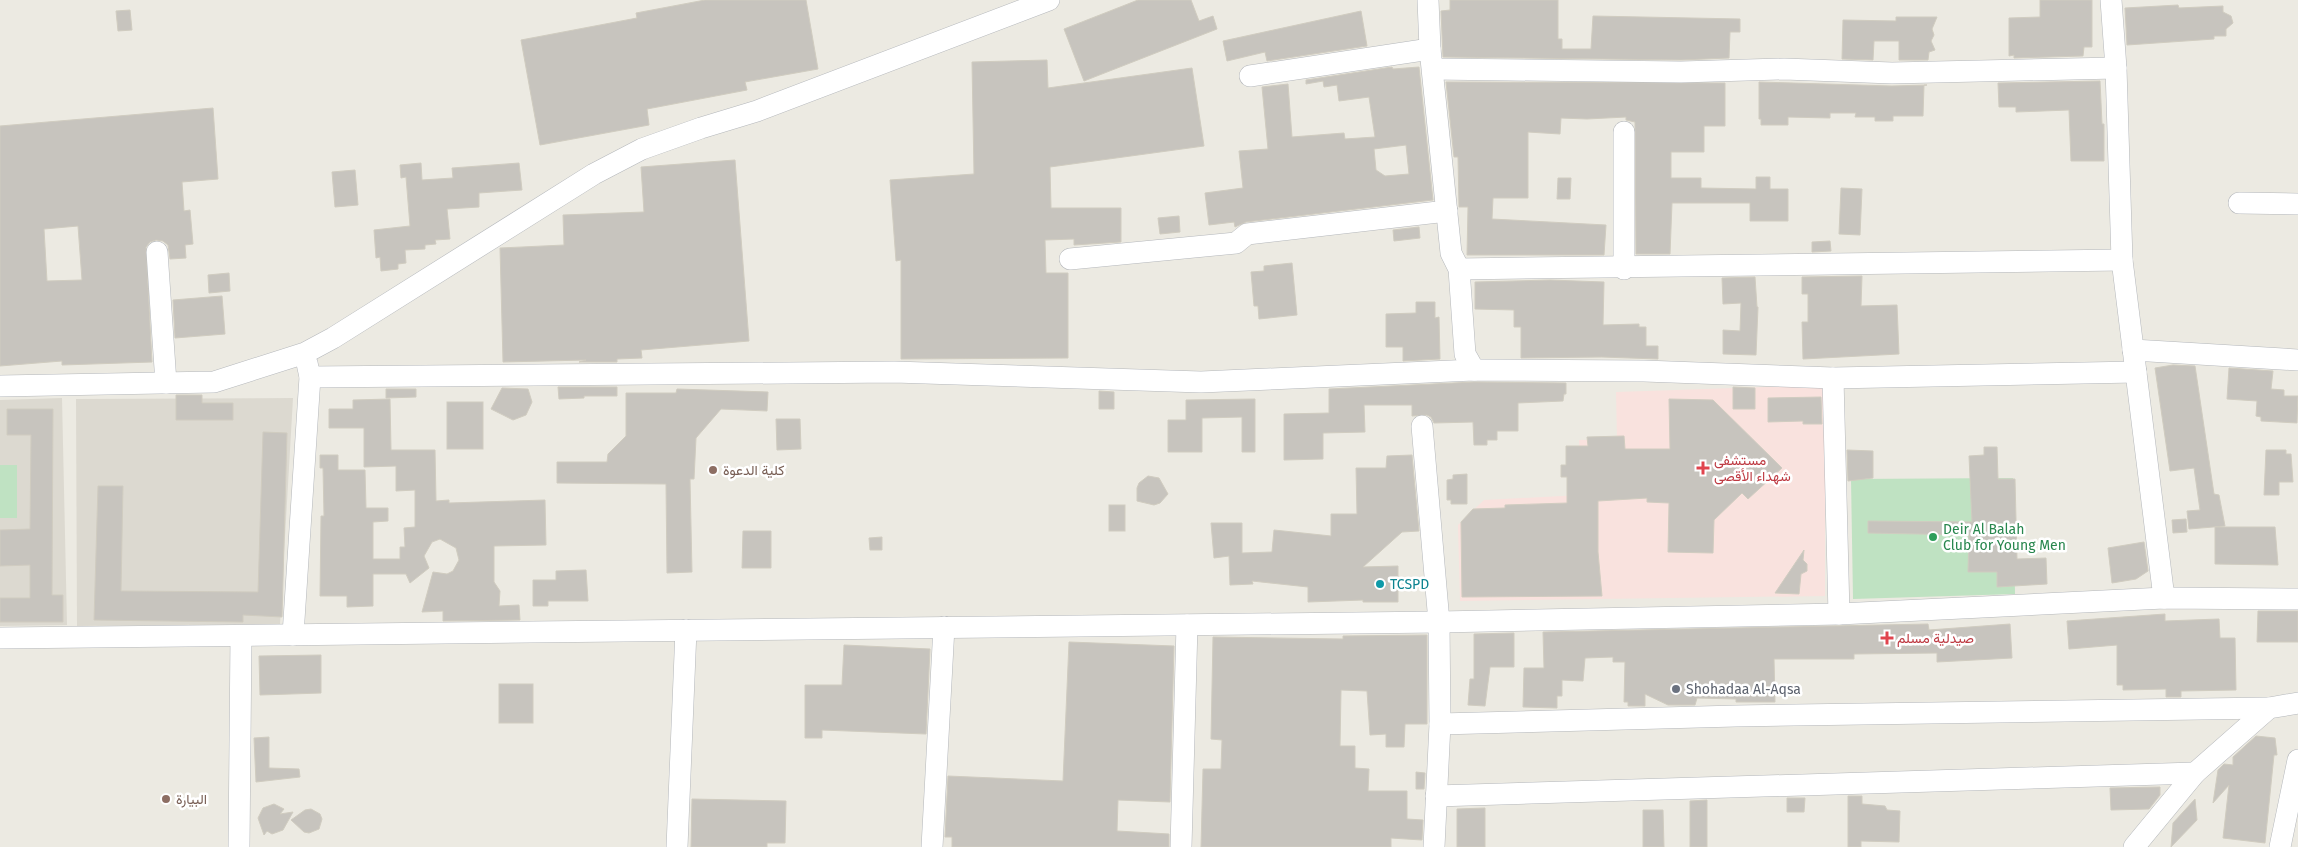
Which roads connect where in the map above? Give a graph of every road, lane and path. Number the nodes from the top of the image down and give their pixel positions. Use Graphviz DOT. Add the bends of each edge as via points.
graph roads {
  1 [pos="1049,0"];
  2 [pos="1428,0"];
  3 [pos="2110,0"];
  4 [pos="1020,5"];
  5 [pos="1432,59"];
  6 [pos="2116,68"];
  7 [pos="1250,76"];
  8 [pos="1624,132"];
  9 [pos="2239,202"];
  10 [pos="2298,204"];
  11 [pos="1446,211"];
  12 [pos="157,252"];
  13 [pos="1070,259"];
  14 [pos="2122,260"];
  15 [pos="1459,269"];
  16 [pos="1624,269"];
  17 [pos="2133,350"];
  18 [pos="305,353"];
  19 [pos="2298,360"];
  20 [pos="1474,370"];
  21 [pos="2136,372"];
  22 [pos="310,377"];
  23 [pos="1833,378"];
  24 [pos="166,383"];
  25 [pos="0,386"];
  26 [pos="1422,426"];
  27 [pos="2164,598"];
  28 [pos="2298,599"];
  29 [pos="1838,614"];
  30 [pos="1439,622"];
  31 [pos="1187,625"];
  32 [pos="944,627"];
  33 [pos="686,630"];
  34 [pos="293,635"];
  35 [pos="241,636"];
  36 [pos="0,638"];
  37 [pos="2298,703"];
  38 [pos="2269,708"];
  39 [pos="1440,724"];
  40 [pos="2298,760"];
  41 [pos="2195,773"];
  42 [pos="1436,796"];
  43 [pos="239,847"];
  44 [pos="677,847"];
  45 [pos="932,847"];
  46 [pos="1181,847"];
  47 [pos="1434,847"];
  48 [pos="2134,847"];
  49 [pos="2280,847"];
  1 -- 4 [label="street"];
  2 -- 5 [label="street"];
  3 -- 6 [label="street"];
  4 -- 18 [label="street" via="757,112 642,149 594,174"];
  5 -- 6 [label="street" via="1681,72 1784,69 1892,73"];
  5 -- 7 [label="street"];
  5 -- 11 [label="street"];
  6 -- 14 [label="street"];
  8 -- 16 [label="street"];
  9 -- 10 [label="street"];
  11 -- 13 [label="street" via="1247,234 1236,243"];
  11 -- 15 [label="street" via="1451,253"];
  12 -- 24 [label="street"];
  14 -- 16 [label="street"];
  14 -- 17 [label="street"];
  15 -- 16 [label="street"];
  15 -- 20 [label="street" via="1465,354"];
  17 -- 19 [label="street"];
  17 -- 21 [label="street"];
  18 -- 22 [label="street"];
  18 -- 24 [label="street" via="214,382"];
  20 -- 22 [label="street" via="1201,382 894,372"];
  20 -- 23 [label="street" via="1644,371"];
  21 -- 23 [label="street"];
  21 -- 27 [label="street"];
  22 -- 34 [label="street"];
  23 -- 29 [label="street"];
  24 -- 25 [label="street"];
  26 -- 30 [label="street"];
  27 -- 28 [label="street"];
  27 -- 29 [label="street"];
  29 -- 30 [label="street"];
  30 -- 31 [label="street"];
  30 -- 39 [label="street"];
  31 -- 32 [label="street"];
  31 -- 46 [label="street"];
  32 -- 33 [label="street"];
  32 -- 45 [label="street"];
  33 -- 34 [label="street"];
  33 -- 44 [label="street"];
  34 -- 35 [label="street"];
  35 -- 36 [label="street"];
  35 -- 43 [label="street"];
  37 -- 38 [label="street"];
  38 -- 39 [label="street"];
  38 -- 41 [label="street"];
  39 -- 42 [label="street"];
  40 -- 49 [label="street"];
  41 -- 42 [label="street"];
  41 -- 48 [label="street"];
  42 -- 47 [label="street"];
}
